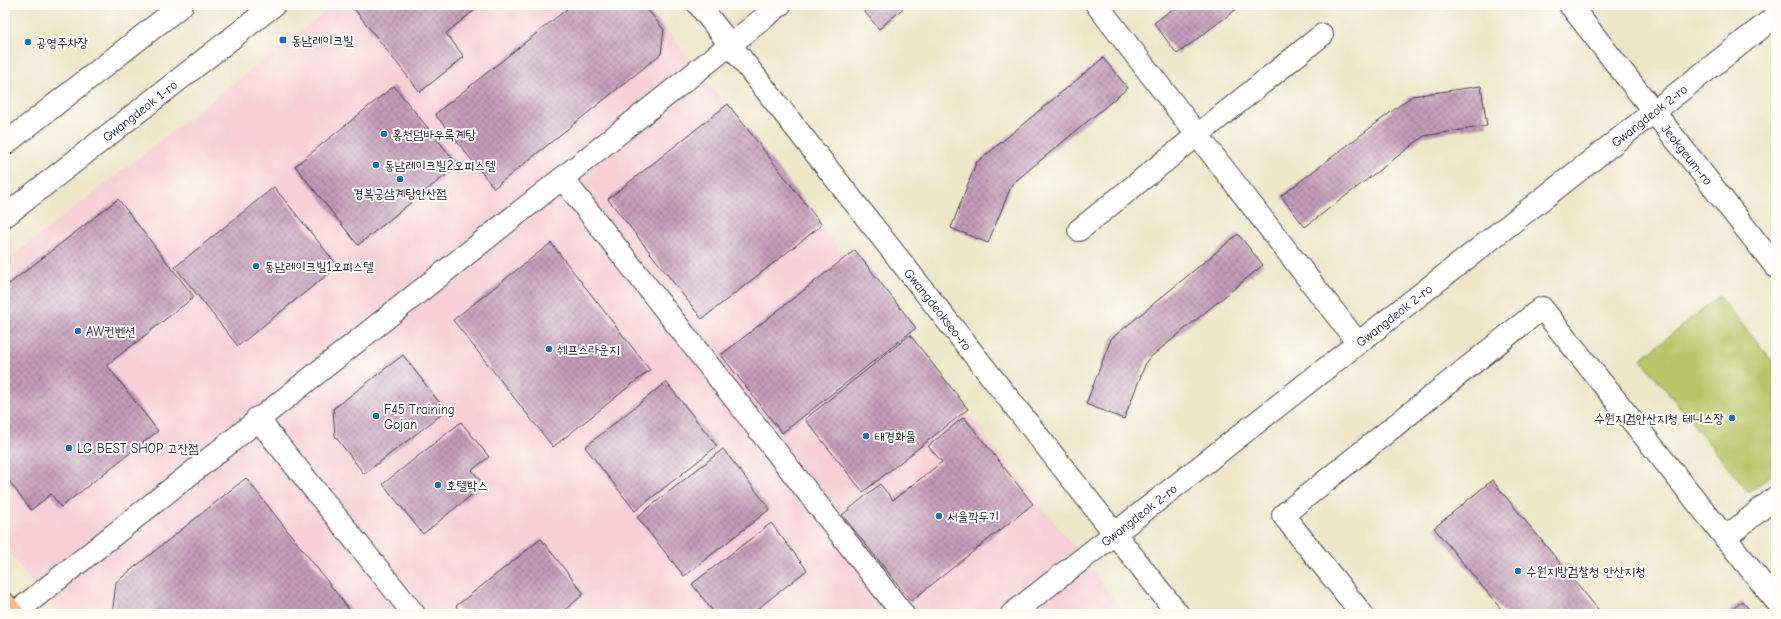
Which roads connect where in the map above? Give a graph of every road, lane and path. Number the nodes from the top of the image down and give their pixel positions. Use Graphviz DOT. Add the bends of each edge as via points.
graph roads {
  1 [pos="182,5"];
  2 [pos="274,5"];
  3 [pos="698,5"];
  4 [pos="780,5"];
  5 [pos="1097,5"];
  6 [pos="1570,5"];
  7 [pos="1776,16"];
  8 [pos="1322,35"];
  9 [pos="730,45"];
  10 [pos="1653,112"];
  11 [pos="1198,135"];
  12 [pos="5,144"];
  13 [pos="562,179"];
  14 [pos="5,216"];
  15 [pos="1079,230"];
  16 [pos="1776,267"];
  17 [pos="1358,343"];
  18 [pos="257,418"];
  19 [pos="1776,497"];
  20 [pos="1114,534"];
  21 [pos="1725,538"];
  22 [pos="1776,601"];
  23 [pos="5,604"];
  24 [pos="14,614"];
  25 [pos="414,614"];
  26 [pos="903,614"];
  27 [pos="1012,614"];
  28 [pos="1178,614"];
  29 [pos="1362,614"];
  1 -- 12 [label="street"];
  2 -- 14 [label="street, Gwangdeok 1-ro"];
  3 -- 9 [label="street, Gwangdeokseo-ro"];
  4 -- 9 [label="street"];
  5 -- 11 [label="street"];
  6 -- 10 [label="street, Jeokgeum-ro"];
  7 -- 10 [label="street, Gwangdeok 2-ro"];
  8 -- 11 [label="street"];
  9 -- 13 [label="street"];
  9 -- 20 [label="street, Gwangdeokseo-ro"];
  10 -- 16 [label="street, Jeokgeum-ro"];
  10 -- 17 [label="street, Gwangdeok 2-ro"];
  11 -- 15 [label="street"];
  11 -- 17 [label="street"];
  13 -- 18 [label="street"];
  13 -- 26 [label="street"];
  17 -- 20 [label="street, Gwangdeok 2-ro"];
  18 -- 24 [label="street"];
  18 -- 25 [label="street"];
  19 -- 21 [label="street"];
  20 -- 27 [label="street, Gwangdeok 2-ro"];
  20 -- 28 [label="street, Gwangdeokseo-ro"];
  21 -- 22 [label="street"];
  21 -- 29 [label="street" via="1542,308 1283,515"];
  23 -- 24 [label="main road"];
}
